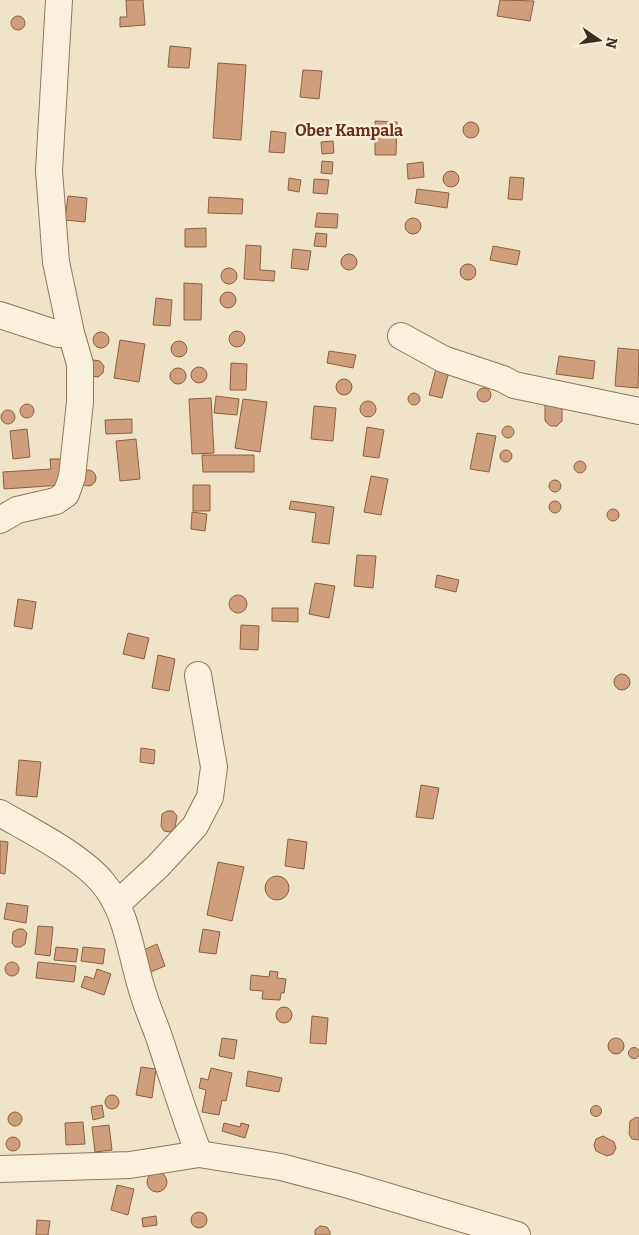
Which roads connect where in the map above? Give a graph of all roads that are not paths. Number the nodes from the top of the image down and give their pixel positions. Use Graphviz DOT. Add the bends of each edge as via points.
graph roads {
  1 [pos="59,0"];
  2 [pos="0,315"];
  3 [pos="71,333"];
  4 [pos="401,336"];
  5 [pos="639,411"];
  6 [pos="0,520"];
  7 [pos="198,674"];
  8 [pos="0,812"];
  9 [pos="116,904"];
  10 [pos="199,1154"];
  11 [pos="0,1169"];
  12 [pos="517,1235"];
  1 -- 3 [label="street" via="48,171 56,262"];
  2 -- 3 [label="street" via="58,334"];
  3 -- 6 [label="street" via="80,364 80,385 70,487 56,501 17,510"];
  4 -- 5 [label="street" via="443,359 504,378 514,385"];
  7 -- 9 [label="street" via="214,767 210,797 195,826"];
  8 -- 9 [label="street" via="77,859 105,884"];
  9 -- 10 [label="street" via="126,928 144,997"];
  10 -- 11 [label="street" via="130,1165"];
  10 -- 12 [label="street" via="281,1167 349,1184"];
}
